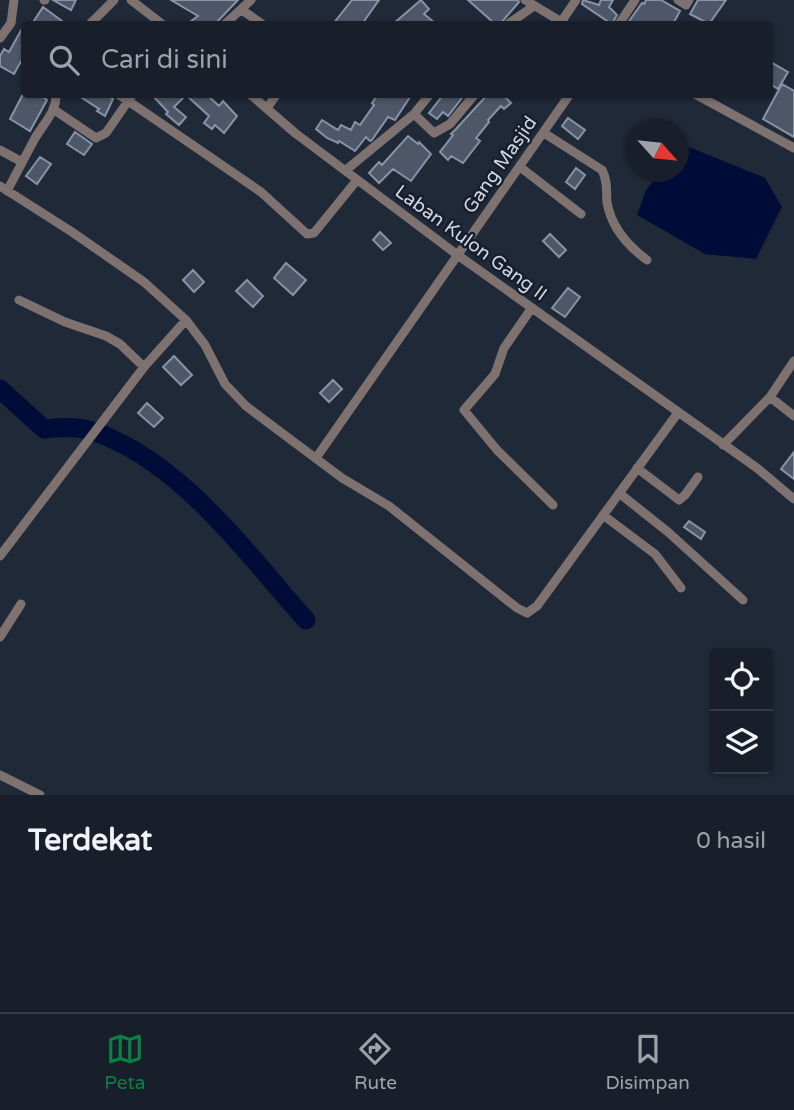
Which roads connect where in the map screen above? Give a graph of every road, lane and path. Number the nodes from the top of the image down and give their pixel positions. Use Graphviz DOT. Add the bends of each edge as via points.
graph roads {
  1 [pos="14,0"];
  2 [pos="114,0"];
  3 [pos="131,0"];
  4 [pos="251,0"];
  5 [pos="525,0"];
  6 [pos="576,0"];
  7 [pos="635,0"];
  8 [pos="678,0"];
  9 [pos="690,0"];
  10 [pos="534,6"];
  11 [pos="242,10"];
  12 [pos="93,21"];
  13 [pos="158,21"];
  14 [pos="229,21"];
  15 [pos="258,21"];
  16 [pos="512,21"];
  17 [pos="560,21"];
  18 [pos="564,21"];
  19 [pos="621,21"];
  20 [pos="0,38"];
  21 [pos="54,98"];
  22 [pos="131,98"];
  23 [pos="255,98"];
  24 [pos="274,98"];
  25 [pos="427,98"];
  26 [pos="472,98"];
  27 [pos="564,98"];
  28 [pos="702,98"];
  29 [pos="267,108"];
  30 [pos="53,109"];
  31 [pos="414,114"];
  32 [pos="544,133"];
  33 [pos="794,148"];
  34 [pos="0,150"];
  35 [pos="22,162"];
  36 [pos="520,167"];
  37 [pos="346,170"];
  38 [pos="357,180"];
  39 [pos="3,188"];
  40 [pos="582,214"];
  41 [pos="459,256"];
  42 [pos="647,260"];
  43 [pos="19,300"];
  44 [pos="531,309"];
  45 [pos="186,320"];
  46 [pos="794,360"];
  47 [pos="144,367"];
  48 [pos="769,397"];
  49 [pos="677,414"];
  50 [pos="794,416"];
  51 [pos="723,445"];
  52 [pos="316,458"];
  53 [pos="637,468"];
  54 [pos="698,477"];
  55 [pos="619,494"];
  56 [pos="794,499"];
  57 [pos="553,505"];
  58 [pos="603,515"];
  59 [pos="0,556"];
  60 [pos="681,588"];
  61 [pos="743,600"];
  62 [pos="21,604"];
  63 [pos="0,637"];
  64 [pos="0,775"];
  65 [pos="40,795"];
  1 -- 20 [label="street" via="11,23"];
  2 -- 12 [label="street"];
  3 -- 13 [label="street"];
  4 -- 11 [label="street"];
  5 -- 10 [label="street"];
  6 -- 18 [label="street"];
  7 -- 19 [label="street"];
  8 -- 9 [label="street" via="686,5"];
  10 -- 16 [label="street"];
  10 -- 17 [label="street"];
  11 -- 14 [label="street"];
  11 -- 15 [label="street"];
  21 -- 30 [label="street"];
  22 -- 30 [label="street" via="106,133 96,138"];
  22 -- 38 [label="street" via="261,191 307,234 314,233"];
  23 -- 29 [label="street, Laban Kulon Gang II"];
  24 -- 29 [label="street"];
  25 -- 31 [label="street"];
  26 -- 31 [label="street" via="450,124 434,133"];
  27 -- 32 [label="street, Gang Masjid"];
  28 -- 33 [label="street"];
  29 -- 37 [label="street, Laban Kulon Gang II"];
  30 -- 35 [label="street"];
  31 -- 37 [label="street"];
  32 -- 36 [label="street, Gang Masjid"];
  32 -- 42 [label="street" via="603,170 607,203 622,239"];
  34 -- 35 [label="street"];
  35 -- 39 [label="street"];
  36 -- 40 [label="street"];
  36 -- 41 [label="street, Gang Masjid"];
  37 -- 38 [label="street, Laban Kulon Gang II"];
  38 -- 41 [label="street, Laban Kulon Gang II"];
  39 -- 45 [label="street" via="144,282"];
  41 -- 44 [label="street, Laban Kulon Gang II"];
  41 -- 52 [label="street, Gang Masjid"];
  43 -- 47 [label="street" via="65,323 106,336"];
  44 -- 49 [label="street, Laban Kulon Gang II"];
  44 -- 57 [label="street" via="505,348 495,374 464,410"];
  45 -- 47 [label="street"];
  45 -- 52 [label="street" via="225,384"];
  46 -- 48 [label="street"];
  47 -- 59 [label="street"];
  48 -- 50 [label="street"];
  48 -- 51 [label="street"];
  49 -- 51 [label="street, Laban Kulon Gang II"];
  49 -- 53 [label="street"];
  51 -- 56 [label="street, Laban Kulon Gang II"];
  52 -- 58 [label="street" via="389,506 527,613 537,606"];
  53 -- 54 [label="street" via="679,499"];
  53 -- 55 [label="street"];
  55 -- 58 [label="street"];
  55 -- 61 [label="street" via="668,531"];
  58 -- 60 [label="street" via="655,554"];
  62 -- 63 [label="street"];
  64 -- 65 [label="street"];
}
